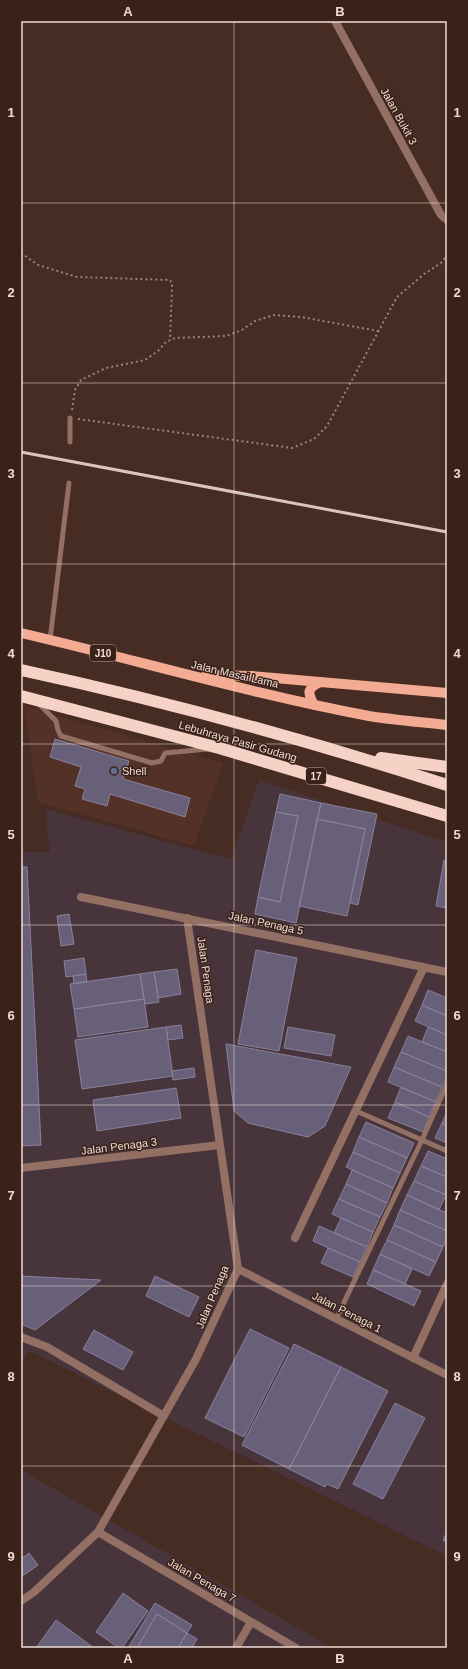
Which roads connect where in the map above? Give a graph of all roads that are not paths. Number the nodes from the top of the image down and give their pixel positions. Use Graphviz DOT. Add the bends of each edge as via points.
graph roads {
  1 [pos="335,21"];
  2 [pos="447,220"];
  3 [pos="70,418"];
  4 [pos="70,442"];
  5 [pos="69,483"];
  6 [pos="21,633"];
  7 [pos="50,640"];
  8 [pos="21,670"];
  9 [pos="184,674"];
  10 [pos="321,682"];
  11 [pos="447,693"];
  12 [pos="21,696"];
  13 [pos="33,698"];
  14 [pos="314,705"];
  15 [pos="447,725"];
  16 [pos="219,748"];
  17 [pos="350,754"];
  18 [pos="447,767"];
  19 [pos="447,785"];
  20 [pos="412,805"];
  21 [pos="447,816"];
  22 [pos="447,820"];
  23 [pos="81,897"];
  24 [pos="187,918"];
  25 [pos="424,967"];
  26 [pos="447,972"];
  27 [pos="447,1084"];
  28 [pos="356,1110"];
  29 [pos="422,1140"];
  30 [pos="220,1145"];
  31 [pos="447,1151"];
  32 [pos="21,1168"];
  33 [pos="295,1238"];
  34 [pos="238,1269"];
  35 [pos="447,1284"];
  36 [pos="336,1319"];
  37 [pos="21,1337"];
  38 [pos="413,1358"];
  39 [pos="447,1375"];
  40 [pos="164,1416"];
  41 [pos="98,1532"];
  42 [pos="21,1601"];
  43 [pos="251,1622"];
  44 [pos="236,1648"];
  45 [pos="296,1648"];
  1 -- 2 [label="street, Jalan Bukit 3" via="441,215"];
  3 -- 4 [label="lane"];
  5 -- 7 [label="lane"];
  6 -- 7 [label="main road, Jalan Masai Lama / J10"];
  7 -- 9 [label="main road, Jalan Masai Lama / J10"];
  8 -- 17 [label="highway, Lebuhraya Pasir Gudang" via="168,704"];
  9 -- 10 [label="main road"];
  9 -- 14 [label="main road, Jalan Masai Lama / J10"];
  10 -- 11 [label="main road"];
  10 -- 14 [label="main road" via="309,690"];
  12 -- 13 [label="highway, Lebuhraya Pasir Gudang / 17"];
  13 -- 16 [label="highway, Lebuhraya Pasir Gudang / 17"];
  13 -- 16 [label="lane" via="56,720 61,736 152,763 161,761 165,753"];
  14 -- 15 [label="main road, Jalan Masai Lama / J10" via="370,716"];
  16 -- 20 [label="highway, Lebuhraya Pasir Gudang / 17"];
  17 -- 18 [label="highway"];
  17 -- 19 [label="highway, Lebuhraya Pasir Gudang"];
  20 -- 21 [label="highway, Lebuhraya Pasir Gudang / 17"];
  20 -- 22 [label="highway"];
  23 -- 24 [label="street, Jalan Penaga 5"];
  24 -- 25 [label="street, Jalan Penaga 5"];
  24 -- 30 [label="street, Jalan Penaga"];
  25 -- 26 [label="street, Jalan Penaga 5"];
  25 -- 28 [label="street"];
  27 -- 29 [label="lane"];
  28 -- 29 [label="lane"];
  28 -- 33 [label="street"];
  29 -- 31 [label="lane"];
  29 -- 36 [label="lane"];
  30 -- 32 [label="street, Jalan Penaga 3"];
  30 -- 34 [label="street, Jalan Penaga"];
  34 -- 36 [label="street, Jalan Penaga 1"];
  34 -- 40 [label="street, Jalan Penaga" via="196,1359"];
  35 -- 38 [label="street"];
  36 -- 38 [label="street, Jalan Penaga 1"];
  37 -- 40 [label="street" via="47,1346"];
  38 -- 39 [label="street, Jalan Penaga 1"];
  40 -- 41 [label="street, Jalan Penaga"];
  41 -- 42 [label="street, Jalan Penaga"];
  41 -- 43 [label="street, Jalan Penaga 7"];
  43 -- 44 [label="street"];
  43 -- 45 [label="street, Jalan Penaga 7"];
}
